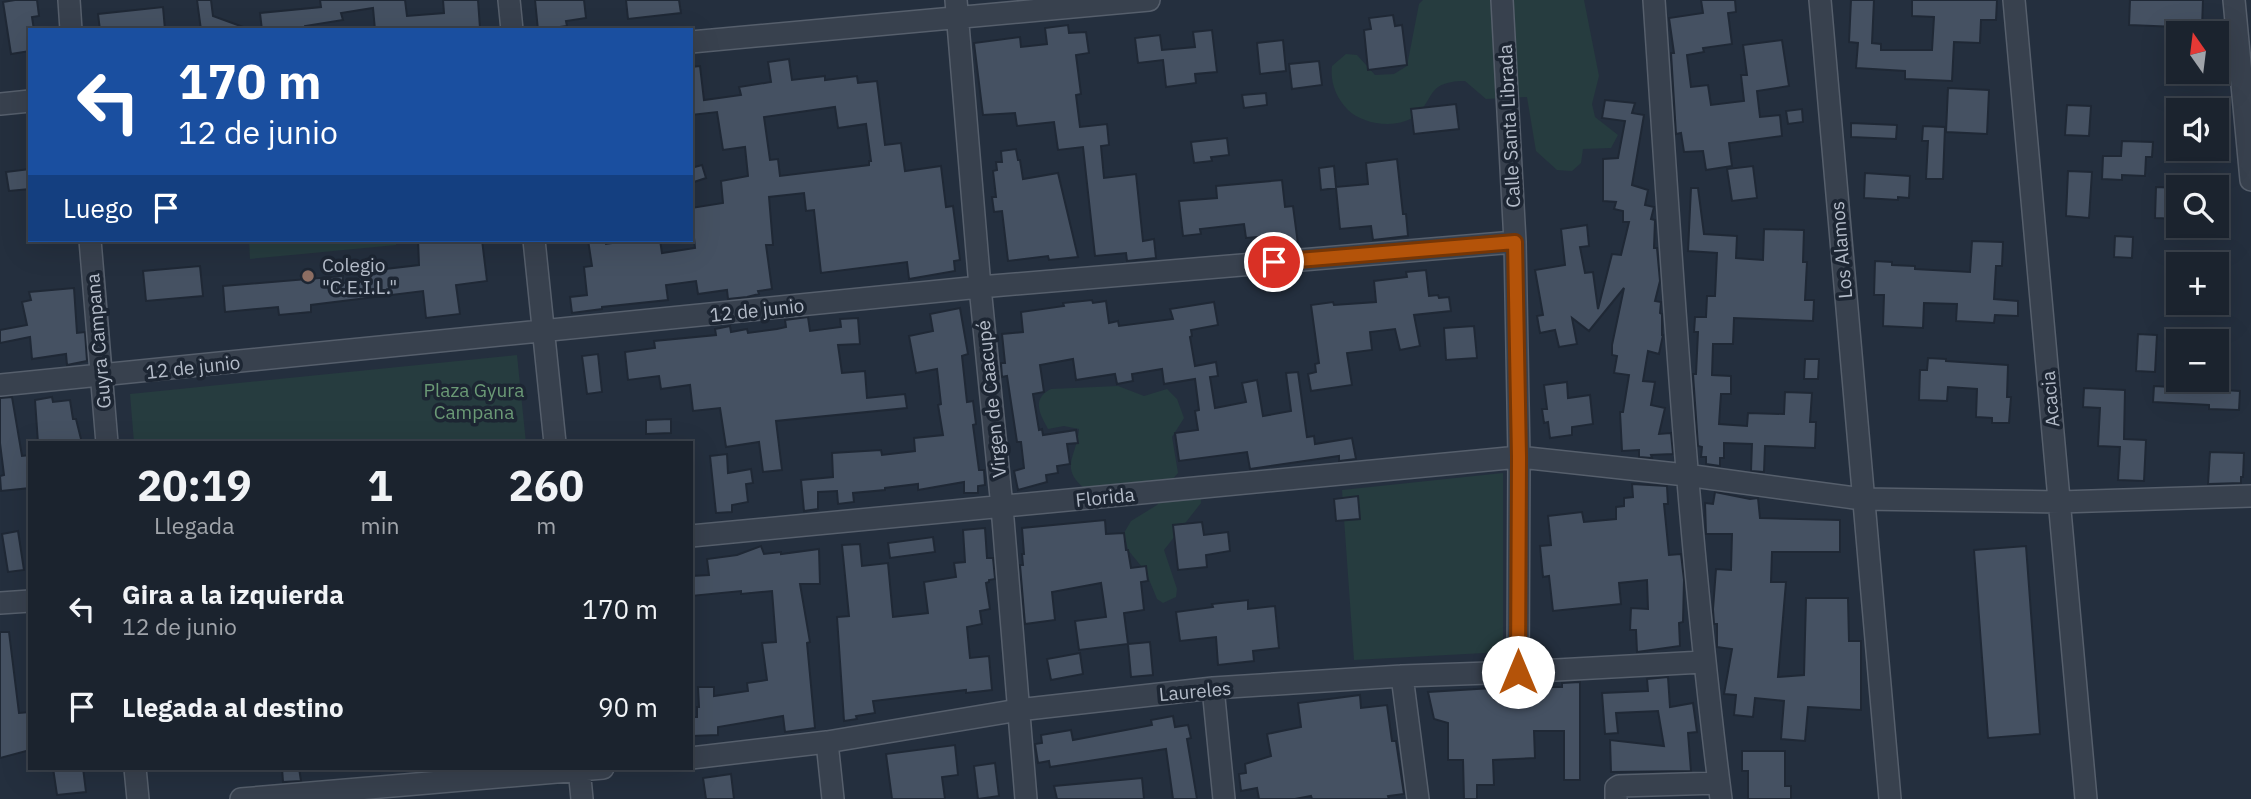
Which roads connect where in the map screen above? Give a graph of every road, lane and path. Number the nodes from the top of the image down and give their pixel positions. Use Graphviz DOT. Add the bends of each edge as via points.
graph roads {
  1 [pos="69,0"];
  2 [pos="509,0"];
  3 [pos="1149,0"];
  4 [pos="1502,0"];
  5 [pos="1654,0"];
  6 [pos="1820,0"];
  7 [pos="2014,0"];
  8 [pos="2234,0"];
  9 [pos="957,9"];
  10 [pos="71,28"];
  11 [pos="512,28"];
  12 [pos="693,42"];
  13 [pos="28,101"];
  14 [pos="0,104"];
  15 [pos="2251,180"];
  16 [pos="90,242"];
  17 [pos="534,242"];
  18 [pos="1515,242"];
  19 [pos="980,287"];
  20 [pos="543,332"];
  21 [pos="101,376"];
  22 [pos="0,385"];
  23 [pos="107,441"];
  24 [pos="555,441"];
  25 [pos="1519,457"];
  26 [pos="1686,475"];
  27 [pos="2251,496"];
  28 [pos="1862,499"];
  29 [pos="2060,502"];
  30 [pos="1002,507"];
  31 [pos="693,536"];
  32 [pos="28,601"];
  33 [pos="0,603"];
  34 [pos="1703,662"];
  35 [pos="1518,672"];
  36 [pos="1402,676"];
  37 [pos="1213,688"];
  38 [pos="1018,709"];
  39 [pos="827,742"];
  40 [pos="693,758"];
  41 [pos="135,770"];
  42 [pos="579,770"];
  43 [pos="1720,791"];
  44 [pos="138,799"];
  45 [pos="241,799"];
  46 [pos="582,799"];
  47 [pos="833,799"];
  48 [pos="1026,799"];
  49 [pos="1224,799"];
  50 [pos="1418,799"];
  51 [pos="1616,799"];
  52 [pos="1890,799"];
  53 [pos="2086,799"];
  1 -- 10 [label="street"];
  2 -- 11 [label="street"];
  3 -- 9 [label="street"];
  4 -- 18 [label="street, Calle Santa Librada"];
  5 -- 26 [label="street"];
  6 -- 28 [label="street, Los Alamos"];
  7 -- 29 [label="street, Acacia"];
  8 -- 15 [label="street"];
  9 -- 12 [label="street"];
  9 -- 19 [label="street, Virgen de Caacupé"];
  13 -- 14 [label="street"];
  16 -- 21 [label="street, Guyra Campana"];
  17 -- 20 [label="street"];
  18 -- 19 [label="street, 12 de junio"];
  18 -- 25 [label="street, Calle Santa Librada"];
  19 -- 20 [label="street, 12 de junio"];
  19 -- 30 [label="street, Virgen de Caacupé"];
  20 -- 21 [label="street, 12 de junio"];
  20 -- 24 [label="street"];
  21 -- 22 [label="street, 12 de junio"];
  21 -- 23 [label="street, Guyra Campana"];
  25 -- 26 [label="street, Florida"];
  25 -- 30 [label="street, Florida"];
  25 -- 35 [label="street, Calle Santa Librada"];
  26 -- 28 [label="street, Florida"];
  26 -- 34 [label="street"];
  27 -- 29 [label="street, Florida"];
  28 -- 29 [label="street, Florida"];
  28 -- 52 [label="street, Los Alamos"];
  29 -- 53 [label="street, Acacia"];
  30 -- 31 [label="street, Florida"];
  30 -- 38 [label="street, Virgen de Caacupé"];
  32 -- 33 [label="street"];
  34 -- 35 [label="street, Laureles"];
  34 -- 43 [label="street"];
  35 -- 36 [label="street, Laureles"];
  36 -- 37 [label="street, Laureles"];
  36 -- 50 [label="street"];
  37 -- 38 [label="street, Laureles"];
  37 -- 49 [label="street"];
  38 -- 39 [label="street, Laureles"];
  38 -- 48 [label="street, Virgen de Caacupé"];
  39 -- 40 [label="street, Laureles"];
  39 -- 47 [label="street"];
  41 -- 44 [label="street"];
  42 -- 45 [label="street"];
  42 -- 46 [label="street"];
  43 -- 51 [label="street" via="1619,786"];
}
